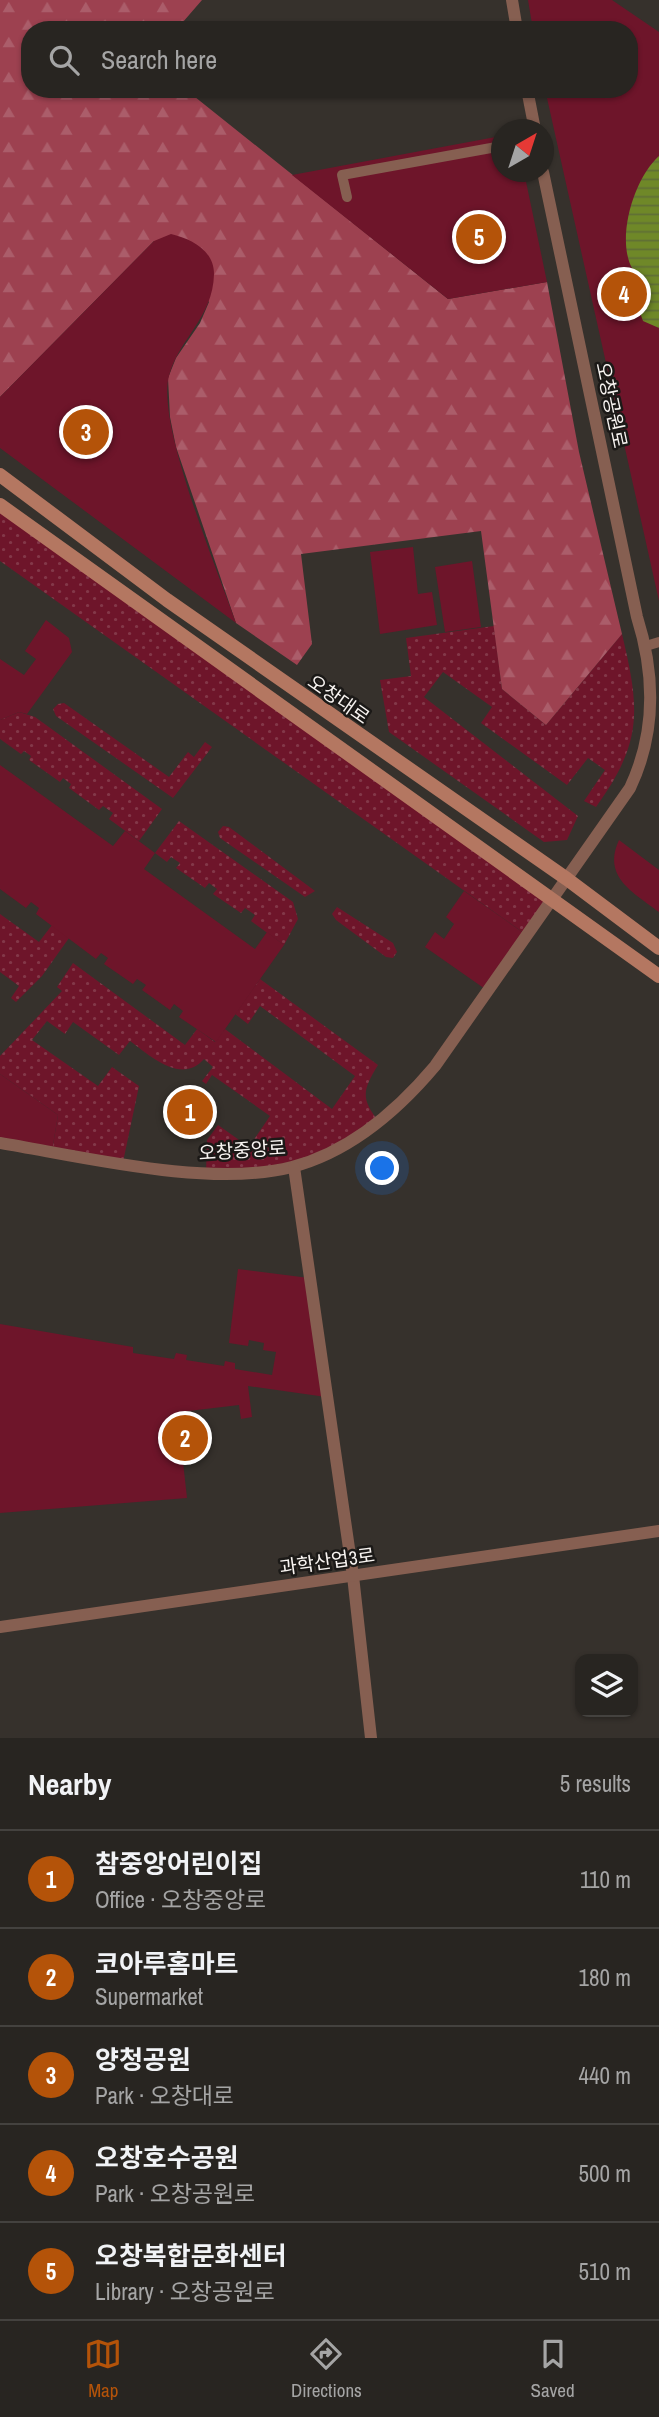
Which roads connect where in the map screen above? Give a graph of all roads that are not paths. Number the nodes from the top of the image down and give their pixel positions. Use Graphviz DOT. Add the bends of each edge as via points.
graph roads {
  1 [pos="512,0"];
  2 [pos="398,14"];
  3 [pos="400,21"];
  4 [pos="516,21"];
  5 [pos="529,98"];
  6 [pos="533,119"];
  7 [pos="491,148"];
  8 [pos="545,182"];
  9 [pos="346,197"];
  10 [pos="0,475"];
  11 [pos="0,505"];
  12 [pos="653,644"];
  13 [pos="567,879"];
  14 [pos="553,899"];
  15 [pos="659,948"];
  16 [pos="659,976"];
  17 [pos="0,1143"];
  18 [pos="294,1167"];
  19 [pos="659,1531"];
  20 [pos="353,1576"];
  21 [pos="0,1627"];
  22 [pos="371,1738"];
  1 -- 4 [label="street"];
  2 -- 3 [label="street"];
  5 -- 6 [label="street"];
  7 -- 9 [label="street" via="342,175"];
  8 -- 12 [label="street, 오창공원로" via="634,604"];
  10 -- 13 [label="main road, 오창대로" via="167,600"];
  11 -- 14 [label="main road, 오창대로"];
  12 -- 13 [label="street, 오창공원로" via="650,722 639,769 618,809"];
  13 -- 14 [label="street, 오창중앙로"];
  13 -- 15 [label="main road, 오창대로"];
  14 -- 16 [label="main road, 오창대로"];
  14 -- 18 [label="street, 오창중앙로" via="414,1091 350,1141"];
  17 -- 18 [label="street, 오창중앙로" via="210,1174"];
  18 -- 20 [label="street"];
  19 -- 20 [label="street, 과학산업3로"];
  20 -- 21 [label="street, 과학산업3로"];
  20 -- 22 [label="street"];
}
